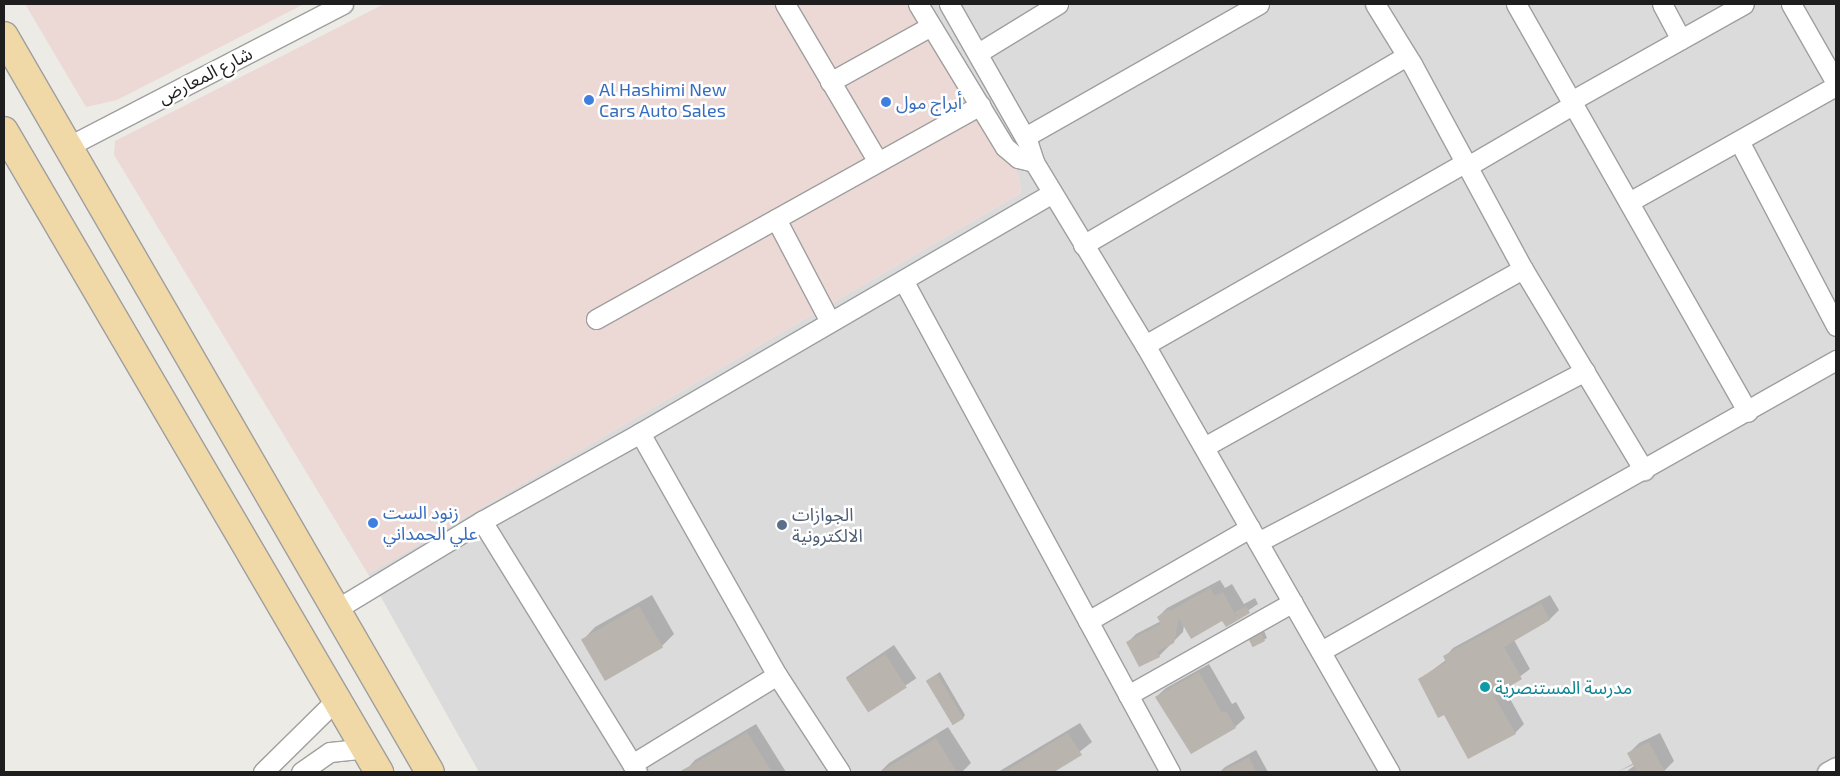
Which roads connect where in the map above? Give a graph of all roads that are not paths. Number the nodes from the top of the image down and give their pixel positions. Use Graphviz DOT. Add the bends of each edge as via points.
graph roads {
  1 [pos="343,4"];
  2 [pos="785,4"];
  3 [pos="918,4"];
  4 [pos="949,4"];
  5 [pos="1058,4"];
  6 [pos="1259,4"];
  7 [pos="1375,4"];
  8 [pos="1516,4"];
  9 [pos="1662,4"];
  10 [pos="1744,4"];
  11 [pos="1791,4"];
  12 [pos="931,26"];
  13 [pos="4,36"];
  14 [pos="1681,39"];
  15 [pos="978,53"];
  16 [pos="1407,56"];
  17 [pos="830,82"];
  18 [pos="1836,84"];
  19 [pos="1572,103"];
  20 [pos="980,105"];
  21 [pos="4,131"];
  22 [pos="1025,137"];
  23 [pos="1739,140"];
  24 [pos="68,147"];
  25 [pos="878,162"];
  26 [pos="1034,162"];
  27 [pos="1467,164"];
  28 [pos="1052,193"];
  29 [pos="1629,202"];
  30 [pos="776,219"];
  31 [pos="1083,245"];
  32 [pos="1523,269"];
  33 [pos="903,280"];
  34 [pos="596,319"];
  35 [pos="830,322"];
  36 [pos="1836,326"];
  37 [pos="1145,345"];
  38 [pos="1836,360"];
  39 [pos="1585,372"];
  40 [pos="1748,412"];
  41 [pos="640,433"];
  42 [pos="1204,447"];
  43 [pos="1644,470"];
  44 [pos="482,521"];
  45 [pos="1254,535"];
  46 [pos="1293,602"];
  47 [pos="336,610"];
  48 [pos="1088,621"];
  49 [pos="1321,651"];
  50 [pos="777,675"];
  51 [pos="1128,695"];
  52 [pos="337,699"];
  53 [pos="366,748"];
  54 [pos="1836,767"];
  55 [pos="635,768"];
  56 [pos="263,772"];
  57 [pos="301,772"];
  58 [pos="379,772"];
  59 [pos="430,772"];
  60 [pos="840,772"];
  61 [pos="1170,772"];
  62 [pos="1390,772"];
  63 [pos="1827,772"];
  1 -- 24 [label="street, شارع المعارض"];
  2 -- 17 [label="street"];
  3 -- 12 [label="street"];
  4 -- 15 [label="street"];
  5 -- 15 [label="street"];
  6 -- 22 [label="street"];
  7 -- 16 [label="street"];
  8 -- 19 [label="street"];
  9 -- 14 [label="street"];
  10 -- 14 [label="street"];
  11 -- 18 [label="street"];
  12 -- 17 [label="street"];
  12 -- 20 [label="street"];
  13 -- 24 [label="main road"];
  14 -- 19 [label="street"];
  15 -- 22 [label="street"];
  16 -- 27 [label="street"];
  16 -- 31 [label="street"];
  17 -- 25 [label="street"];
  18 -- 23 [label="street"];
  19 -- 27 [label="street"];
  19 -- 29 [label="street"];
  20 -- 25 [label="street"];
  20 -- 26 [label="street" via="1011,153"];
  21 -- 52 [label="main road"];
  22 -- 26 [label="street"];
  23 -- 29 [label="street"];
  23 -- 36 [label="street"];
  24 -- 47 [label="main road"];
  25 -- 30 [label="street"];
  26 -- 28 [label="street"];
  27 -- 32 [label="street"];
  27 -- 37 [label="street"];
  28 -- 31 [label="street"];
  28 -- 33 [label="street"];
  29 -- 40 [label="street"];
  30 -- 34 [label="street"];
  30 -- 35 [label="street"];
  31 -- 37 [label="street"];
  32 -- 39 [label="street"];
  32 -- 42 [label="street"];
  33 -- 35 [label="street"];
  33 -- 48 [label="street"];
  35 -- 41 [label="street"];
  37 -- 42 [label="street"];
  38 -- 40 [label="street"];
  39 -- 43 [label="street"];
  39 -- 45 [label="street"];
  40 -- 43 [label="street"];
  41 -- 44 [label="street"];
  41 -- 50 [label="street"];
  42 -- 45 [label="street"];
  43 -- 49 [label="street"];
  44 -- 47 [label="street"];
  44 -- 55 [label="street"];
  45 -- 46 [label="street"];
  45 -- 48 [label="street"];
  46 -- 49 [label="street"];
  46 -- 51 [label="street"];
  47 -- 59 [label="main road"];
  48 -- 51 [label="street"];
  49 -- 62 [label="street"];
  50 -- 55 [label="street"];
  50 -- 60 [label="street"];
  51 -- 61 [label="street"];
  52 -- 53 [label="main road"];
  52 -- 56 [label="street"];
  53 -- 57 [label="street" via="330,752"];
  53 -- 58 [label="main road"];
  54 -- 63 [label="street"];
}
